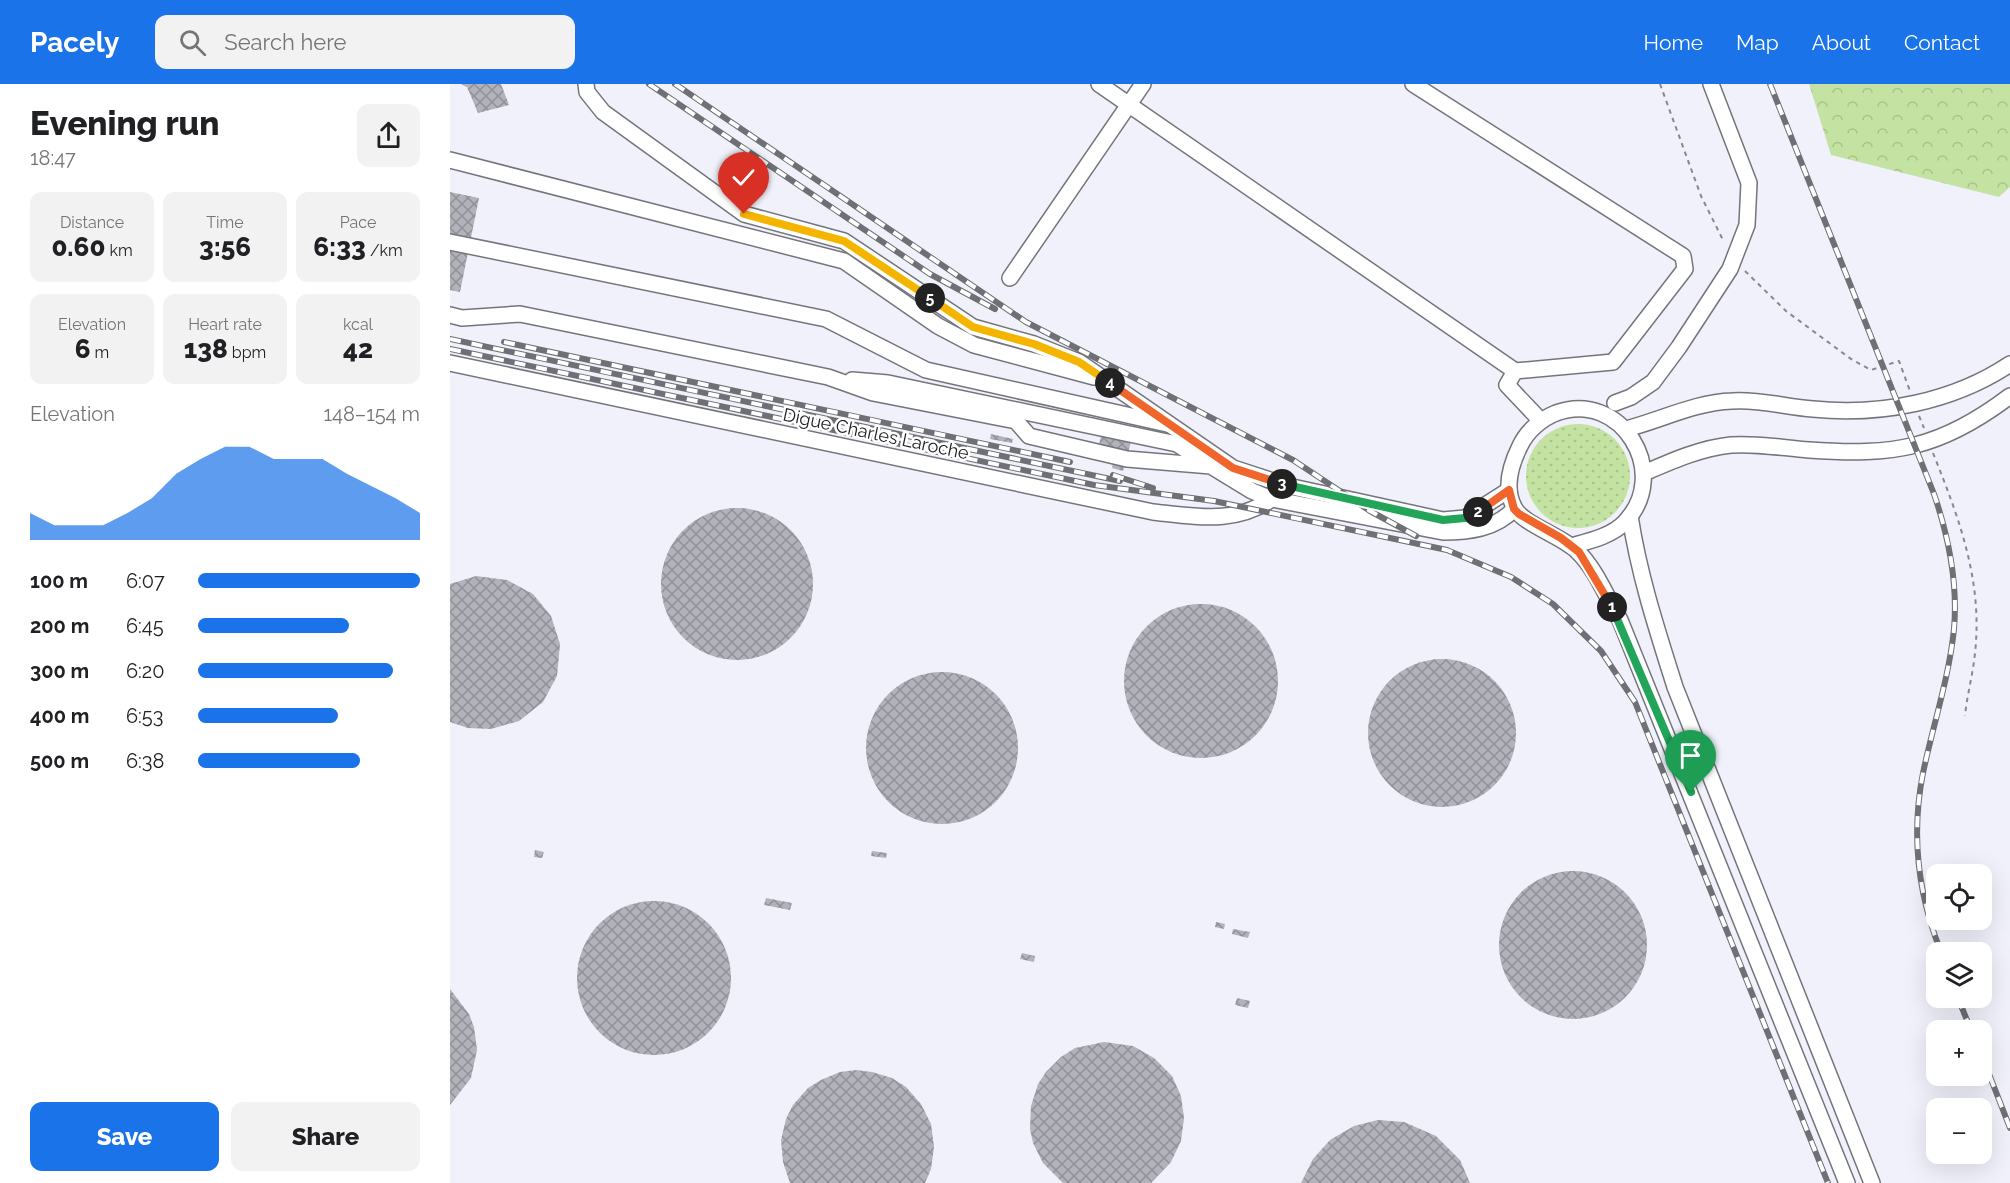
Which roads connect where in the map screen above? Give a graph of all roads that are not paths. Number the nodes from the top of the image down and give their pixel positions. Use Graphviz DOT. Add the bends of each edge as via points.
graph roads {
  1 [pos="586,84"];
  2 [pos="1099,84"];
  3 [pos="1143,84"];
  4 [pos="1413,84"];
  5 [pos="1711,84"];
  6 [pos="1129,105"];
  7 [pos="450,160"];
  8 [pos="450,242"];
  9 [pos="1010,278"];
  10 [pos="450,315"];
  11 [pos="450,363"];
  12 [pos="2010,364"];
  13 [pos="1515,371"];
  14 [pos="828,377"];
  15 [pos="1105,380"];
  16 [pos="2010,396"];
  17 [pos="1615,403"];
  18 [pos="1541,421"];
  19 [pos="1175,426"];
  20 [pos="1626,429"];
  21 [pos="1211,466"];
  22 [pos="1644,473"];
  23 [pos="1288,486"];
  24 [pos="1509,490"];
  25 [pos="1272,499"];
  26 [pos="1514,509"];
  27 [pos="1630,516"];
  28 [pos="1572,546"];
  29 [pos="1847,1183"];
  30 [pos="1872,1183"];
  1 -- 15 [label="street" via="587,92 603,112 744,214 844,241 973,327 1079,362"];
  2 -- 6 [label="street"];
  3 -- 6 [label="street"];
  4 -- 13 [label="street" via="1683,256 1685,269 1614,362"];
  5 -- 17 [label="street" via="1749,183 1747,225 1735,258 1679,347 1653,382"];
  6 -- 9 [label="street"];
  6 -- 13 [label="street"];
  7 -- 15 [label="street" via="844,261 938,326 975,345"];
  8 -- 19 [label="street" via="826,318 926,370"];
  10 -- 14 [label="street" via="462,318 520,314"];
  11 -- 25 [label="street, Digue Charles Laroche" via="1153,512 1224,518"];
  12 -- 20 [label="street" via="1964,387 1885,410 1841,411 1723,401"];
  13 -- 18 [label="street" via="1507,385"];
  14 -- 21 [label="street" via="888,383 1177,444"];
  14 -- 21 [label="street" via="873,393 1016,422 1029,436 1127,459"];
  15 -- 19 [label="street"];
  16 -- 22 [label="street" via="1954,431 1897,450 1860,453 1733,445 1689,455"];
  18 -- 20 [label="street" via="1561,411 1582,409 1609,417"];
  18 -- 24 [label="street" via="1519,447 1510,472"];
  19 -- 23 [label="street" via="1233,468"];
  20 -- 22 [label="street" via="1641,452"];
  21 -- 25 [label="street"];
  22 -- 27 [label="street" via="1641,496"];
  23 -- 24 [label="street" via="1443,520 1465,518"];
  23 -- 25 [label="street, Digue Charles Laroche"];
  24 -- 26 [label="street"];
  25 -- 26 [label="street" via="1443,532 1487,526 1506,518"];
  26 -- 28 [label="street"];
  27 -- 28 [label="street" via="1613,532"];
  27 -- 30 [label="street" via="1644,584 1675,687"];
  28 -- 29 [label="street" via="1587,563 1624,631"];
}
